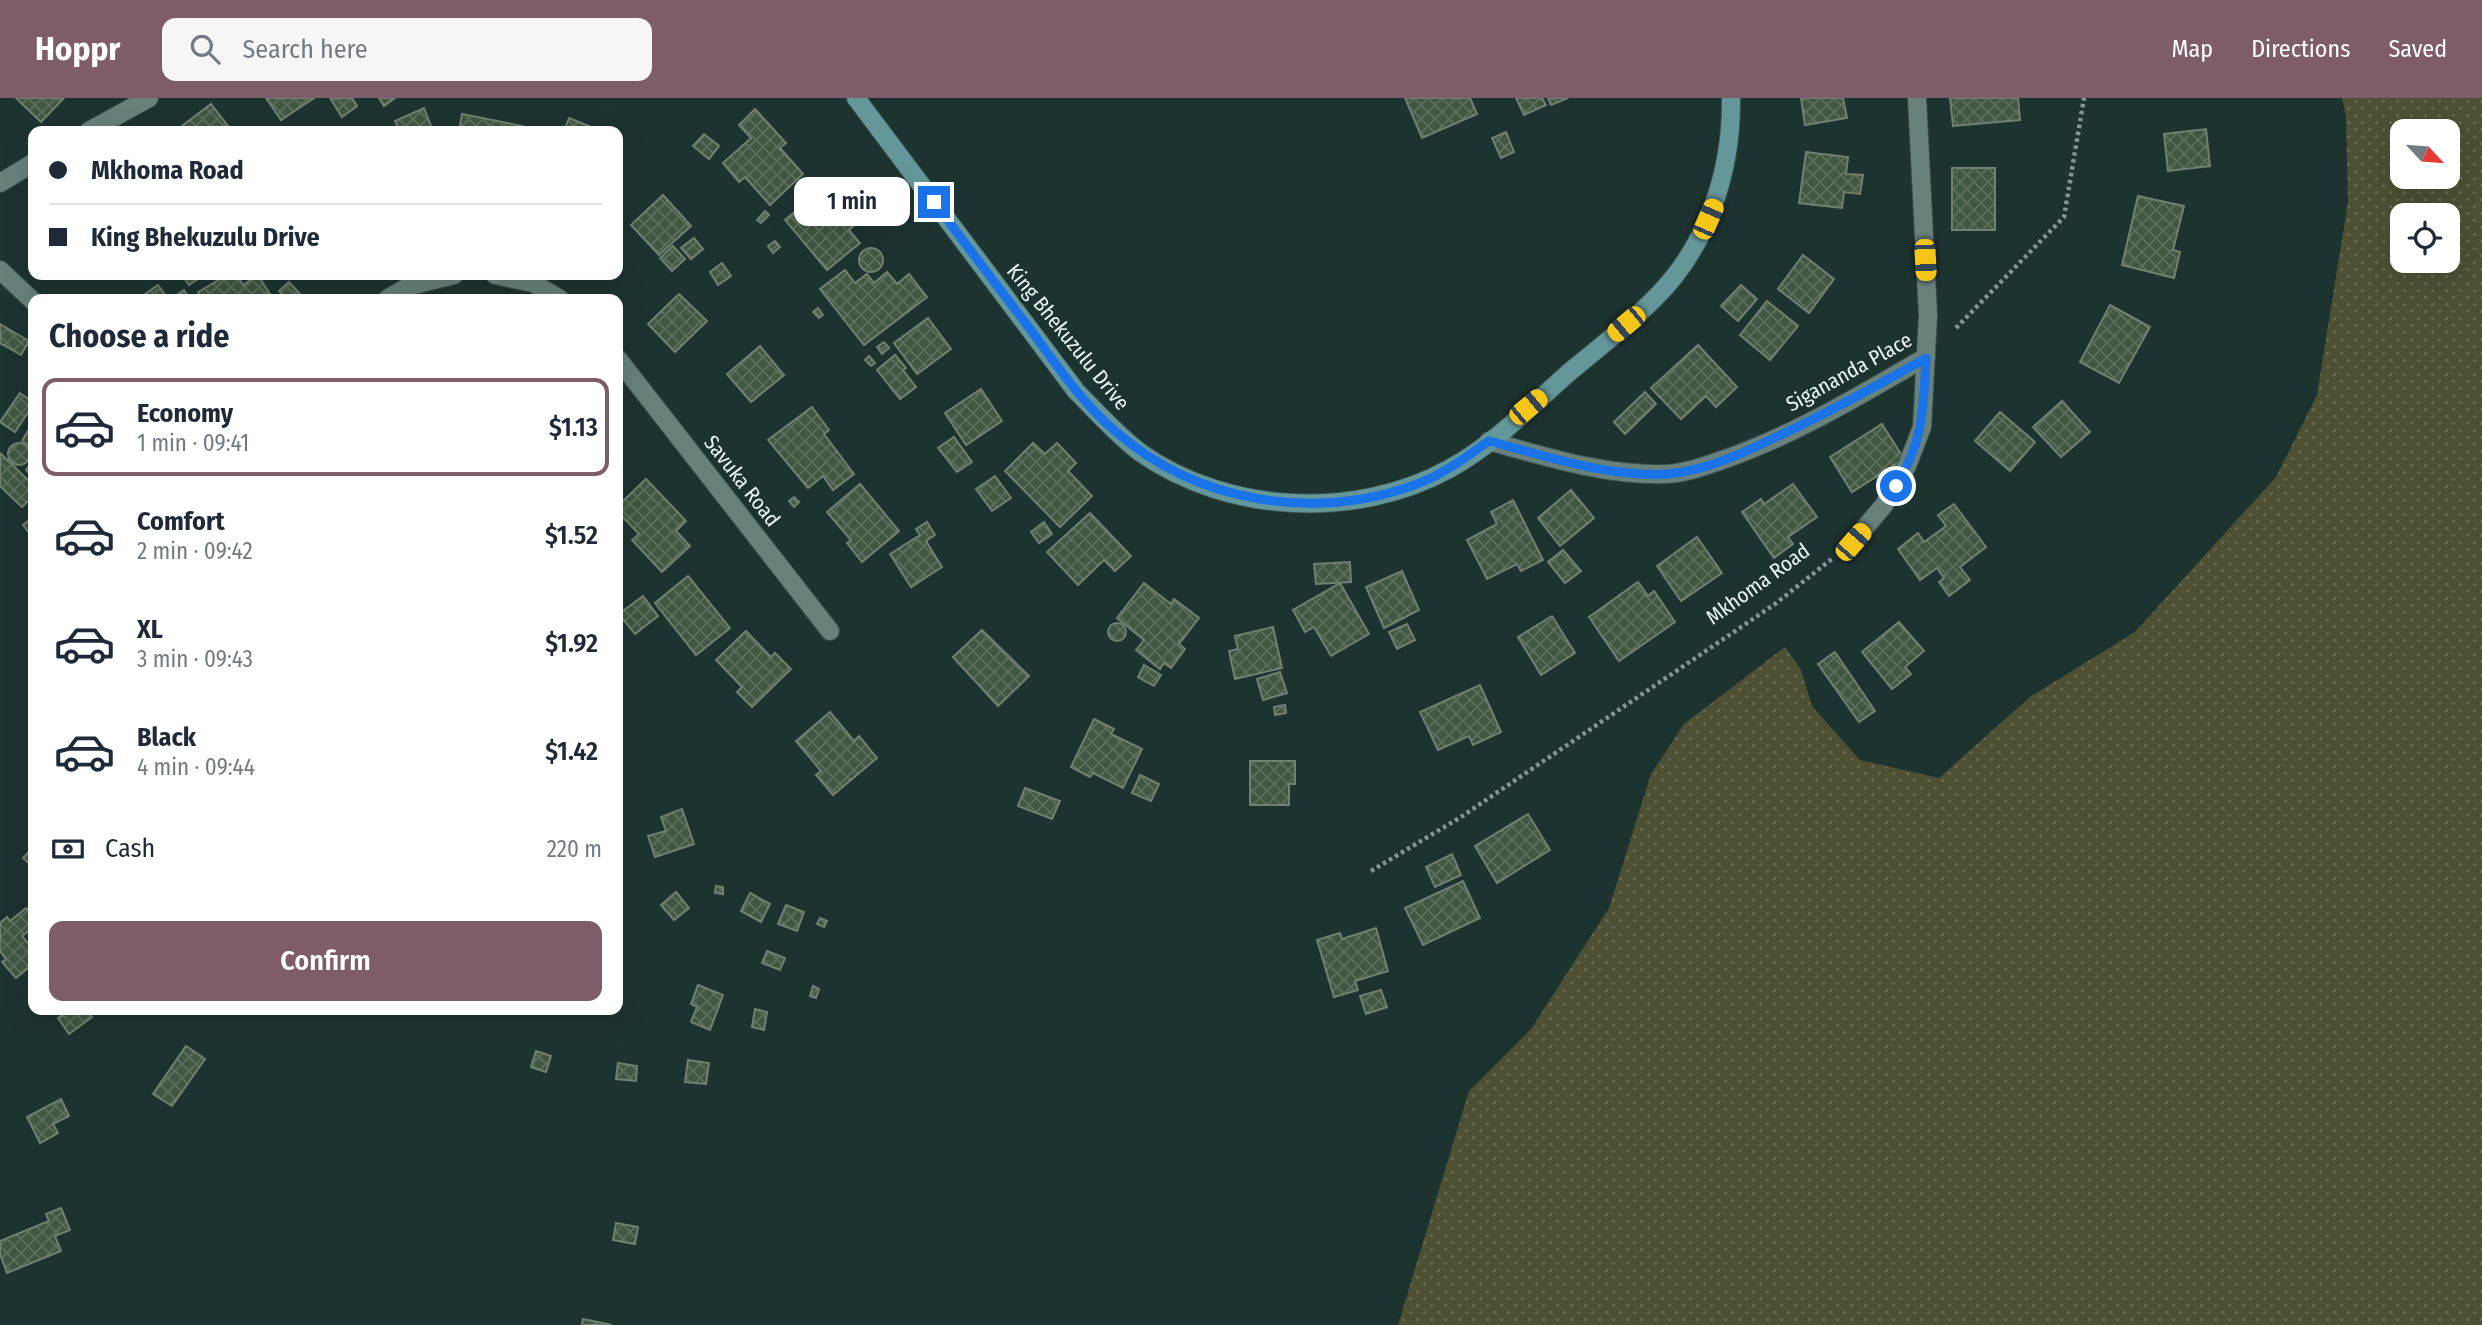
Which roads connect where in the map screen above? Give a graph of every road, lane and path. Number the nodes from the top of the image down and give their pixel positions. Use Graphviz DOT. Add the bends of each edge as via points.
graph roads {
  1 [pos="149,98"];
  2 [pos="856,98"];
  3 [pos="1731,98"];
  4 [pos="1917,98"];
  5 [pos="2084,98"];
  6 [pos="98,126"];
  7 [pos="28,166"];
  8 [pos="0,183"];
  9 [pos="0,270"];
  10 [pos="434,280"];
  11 [pos="519,280"];
  12 [pos="395,294"];
  13 [pos="552,294"];
  14 [pos="28,296"];
  15 [pos="1926,358"];
  16 [pos="623,365"];
  17 [pos="1489,441"];
  18 [pos="1853,542"];
  19 [pos="830,631"];
  20 [pos="1371,872"];
  1 -- 6 [label="street"];
  2 -- 17 [label="street, King Bhekuzulu Drive" via="1076,391 1112,429 1174,472 1269,502 1320,504 1370,498 1418,484"];
  3 -- 17 [label="street, King Bhekuzulu Drive" via="1726,164 1716,201 1679,269 1645,307"];
  4 -- 15 [label="street"];
  5 -- 15 [label="path, Sigananda Place" via="2064,217"];
  7 -- 8 [label="street"];
  9 -- 14 [label="street"];
  10 -- 12 [label="street"];
  11 -- 13 [label="street"];
  15 -- 17 [label="street, Sigananda Place" via="1830,413 1747,451 1668,474 1581,465"];
  15 -- 18 [label="street" via="1922,427 1908,466"];
  16 -- 19 [label="street, Savuka Road"];
  18 -- 20 [label="path, Mkhoma Road" via="1753,619 1461,817"];
}
